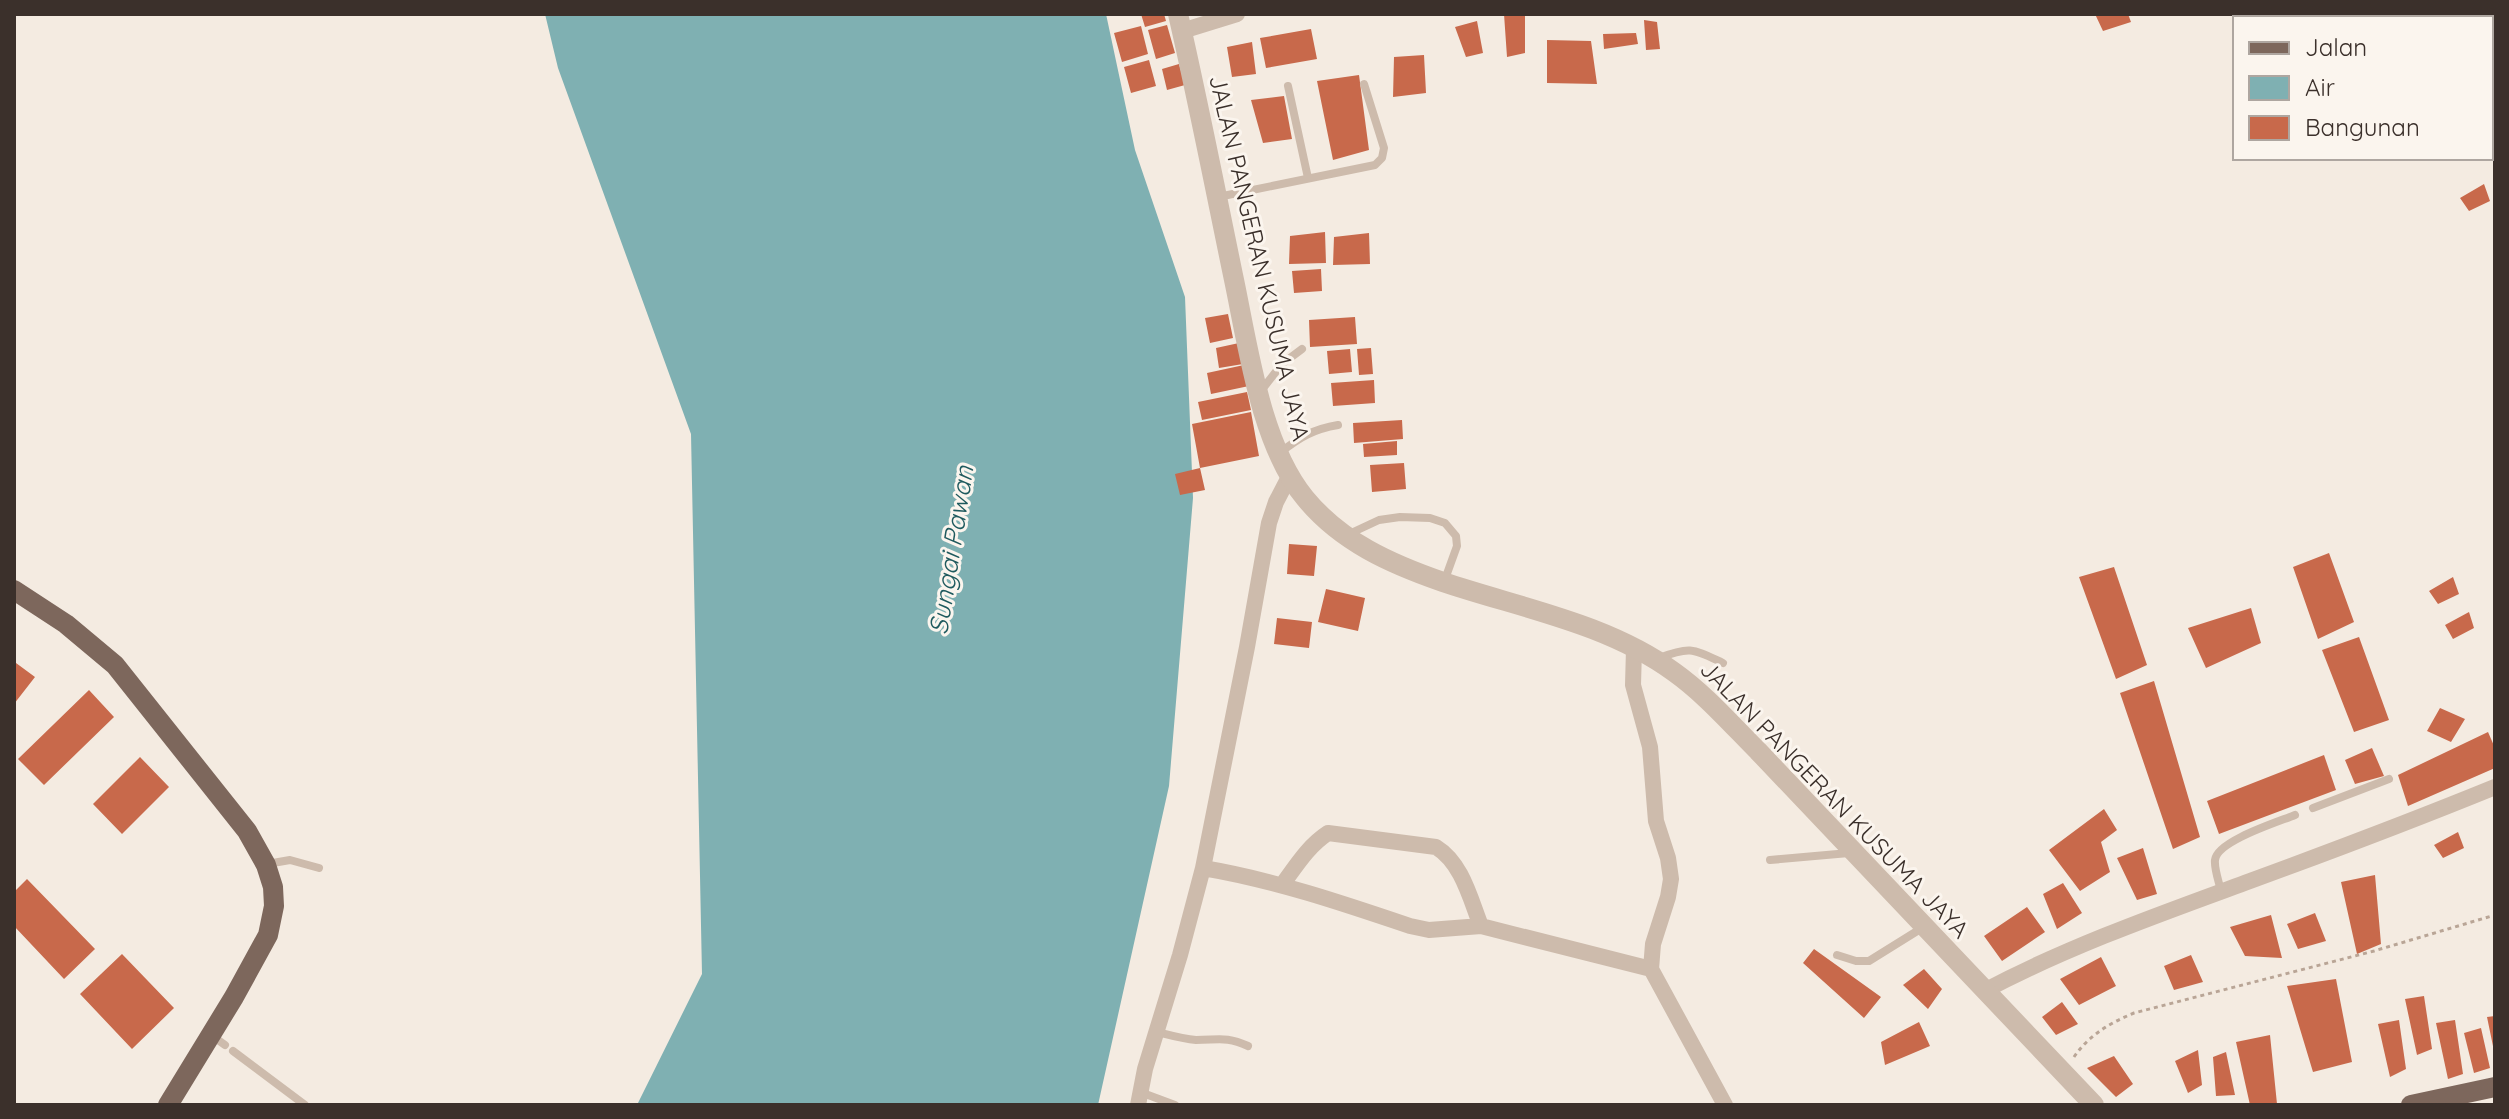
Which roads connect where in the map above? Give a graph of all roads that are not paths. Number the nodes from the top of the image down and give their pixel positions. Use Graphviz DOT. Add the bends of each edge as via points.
graph roads {
  1 [pos="1237,14"];
  2 [pos="1180,22"];
  3 [pos="1364,84"];
  4 [pos="1288,86"];
  5 [pos="1308,178"];
  6 [pos="1217,197"];
  7 [pos="1302,349"];
  8 [pos="1260,392"];
  9 [pos="1338,425"];
  10 [pos="1277,455"];
  11 [pos="1289,477"];
  12 [pos="1345,536"];
  13 [pos="1444,582"];
  14 [pos="14,590"];
  15 [pos="1634,649"];
  16 [pos="1655,659"];
  17 [pos="1723,663"];
  18 [pos="2389,779"];
  19 [pos="2495,787"];
  20 [pos="2313,808"];
  21 [pos="2295,815"];
  22 [pos="1854,853"];
  23 [pos="1770,860"];
  24 [pos="266,865"];
  25 [pos="319,868"];
  26 [pos="1203,868"];
  27 [pos="1282,885"];
  28 [pos="2221,892"];
  29 [pos="1481,926"];
  30 [pos="1924,927"];
  31 [pos="1837,955"];
  32 [pos="1651,969"];
  33 [pos="1984,991"];
  34 [pos="1157,1032"];
  35 [pos="1248,1046"];
  36 [pos="233,1051"];
  37 [pos="2495,1087"];
  38 [pos="1138,1099"];
  39 [pos="2433,1103"];
  40 [pos="168,1105"];
  41 [pos="305,1105"];
  42 [pos="1175,1105"];
  43 [pos="1725,1105"];
  44 [pos="2094,1105"];
  45 [pos="2411,1105"];
  1 -- 2 [label="street"];
  2 -- 6 [label="street, JALAN PANGERAN KUSUMA JAYA"];
  3 -- 5 [label="lane" via="1384,148 1382,158 1355,171"];
  4 -- 5 [label="lane"];
  5 -- 6 [label="lane"];
  6 -- 8 [label="street, JALAN PANGERAN KUSUMA JAYA"];
  7 -- 8 [label="lane"];
  8 -- 10 [label="street, JALAN PANGERAN KUSUMA JAYA"];
  9 -- 10 [label="lane" via="1301,436"];
  10 -- 11 [label="street, JALAN PANGERAN KUSUMA JAYA"];
  11 -- 12 [label="street, JALAN PANGERAN KUSUMA JAYA"];
  11 -- 26 [label="street" via="1269,523"];
  12 -- 13 [label="street, JALAN PANGERAN KUSUMA JAYA" via="1400,566"];
  12 -- 13 [label="lane" via="1379,520 1400,517 1445,523 1457,546"];
  13 -- 15 [label="street, JALAN PANGERAN KUSUMA JAYA" via="1575,622"];
  14 -- 24 [label="main road" via="115,665 247,831"];
  15 -- 16 [label="street, JALAN PANGERAN KUSUMA JAYA"];
  15 -- 32 [label="street" via="1633,685 1650,747 1656,821 1671,879"];
  16 -- 17 [label="lane" via="1683,649"];
  16 -- 22 [label="street, JALAN PANGERAN KUSUMA JAYA" via="1707,700"];
  18 -- 20 [label="lane"];
  19 -- 28 [label="street"];
  21 -- 28 [label="lane" via="2220,850 2215,860"];
  22 -- 23 [label="lane"];
  22 -- 30 [label="street, JALAN PANGERAN KUSUMA JAYA"];
  24 -- 25 [label="lane" via="290,860"];
  24 -- 40 [label="main road" via="274,906 268,935 217,1040"];
  26 -- 27 [label="street"];
  26 -- 34 [label="street"];
  27 -- 29 [label="street" via="1429,930"];
  27 -- 29 [label="street" via="1305,852 1328,833 1436,847 1458,870"];
  28 -- 33 [label="street" via="2050,958"];
  29 -- 32 [label="street"];
  30 -- 31 [label="lane" via="1869,961"];
  30 -- 33 [label="street, JALAN PANGERAN KUSUMA JAYA"];
  32 -- 43 [label="street"];
  33 -- 44 [label="street, JALAN PANGERAN KUSUMA JAYA"];
  34 -- 35 [label="lane" via="1192,1040 1221,1037"];
  34 -- 38 [label="street"];
  36 -- 41 [label="lane"];
  37 -- 39 [label="main road"];
  38 -- 42 [label="lane"];
  39 -- 45 [label="main road"];
}
